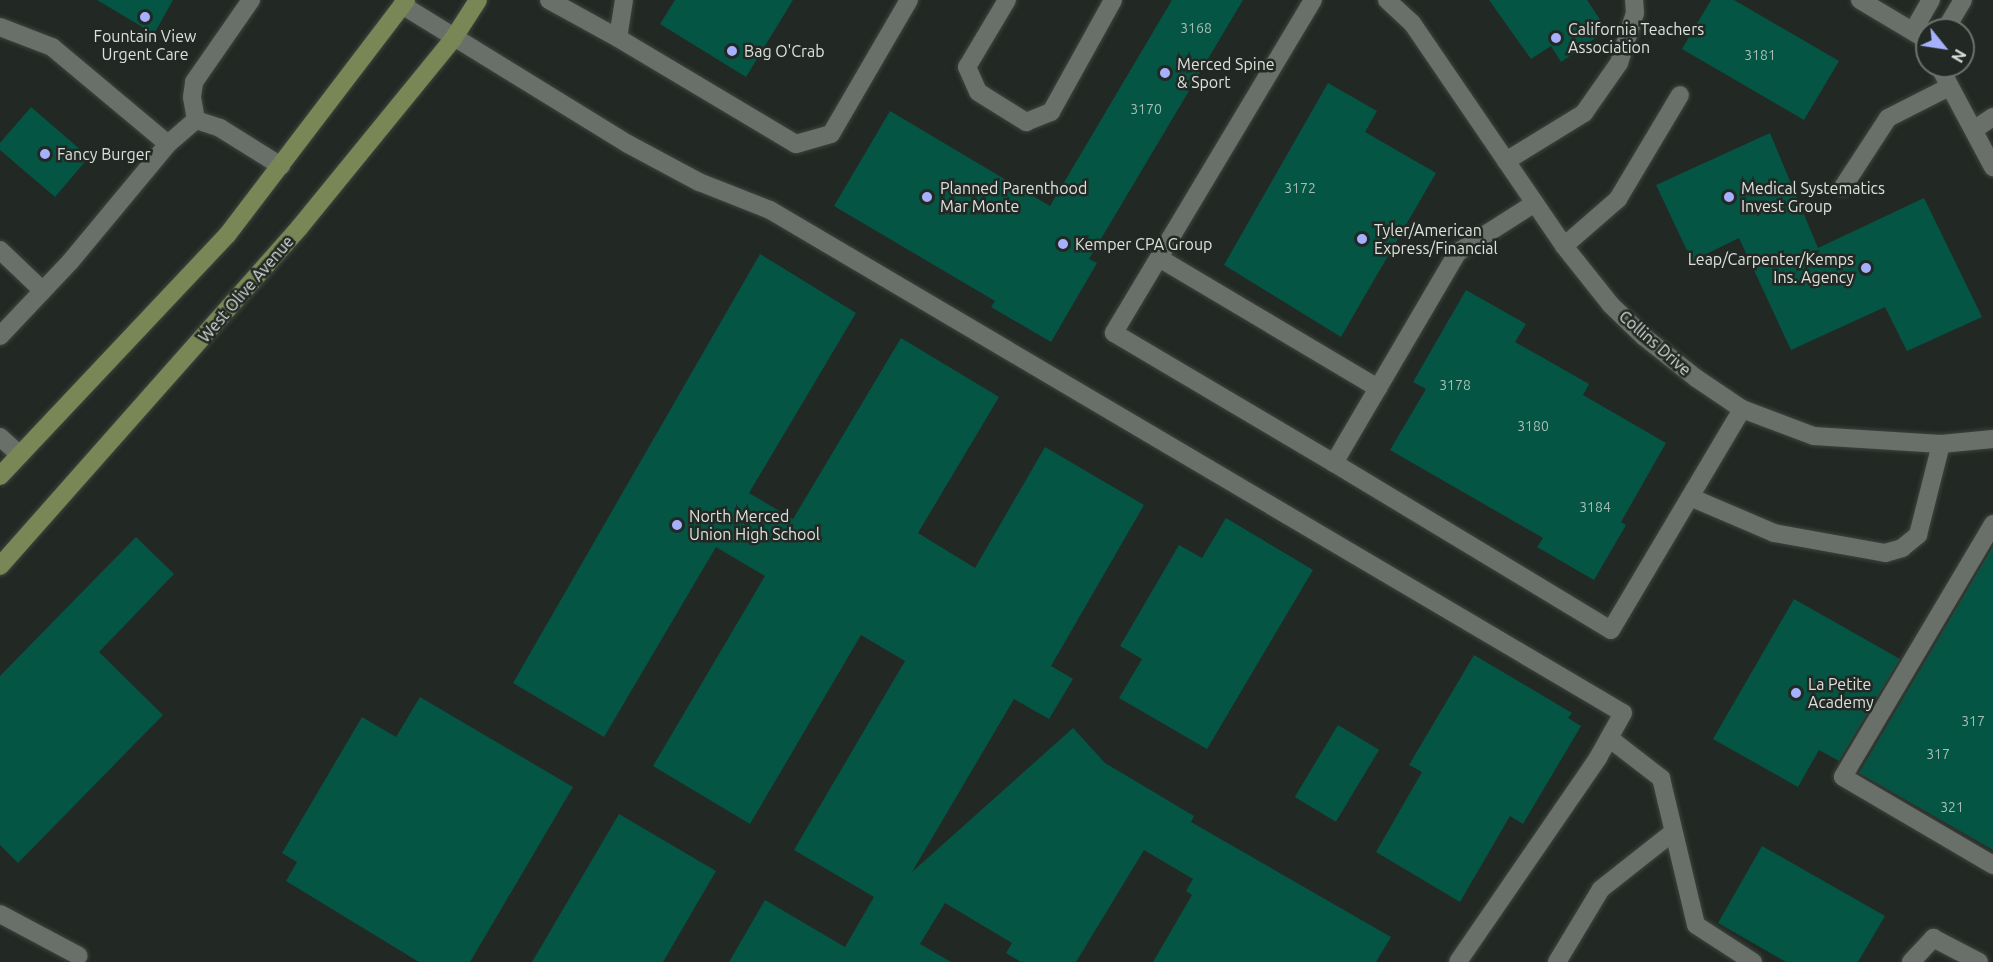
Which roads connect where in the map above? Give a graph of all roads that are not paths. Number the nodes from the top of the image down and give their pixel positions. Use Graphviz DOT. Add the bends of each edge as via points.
graph roads {
  1 [pos="251,0"];
  2 [pos="478,0"];
  3 [pos="549,0"];
  4 [pos="624,0"];
  5 [pos="909,0"];
  6 [pos="1007,0"];
  7 [pos="1113,0"];
  8 [pos="1313,0"];
  9 [pos="1387,0"];
  10 [pos="1634,0"];
  11 [pos="1860,0"];
  12 [pos="1931,0"];
  13 [pos="1963,0"];
  14 [pos="404,3"];
  15 [pos="1926,18"];
  16 [pos="1952,18"];
  17 [pos="0,27"];
  18 [pos="1915,33"];
  19 [pos="618,38"];
  20 [pos="453,39"];
  21 [pos="1945,78"];
  22 [pos="1949,87"];
  23 [pos="1680,96"];
  24 [pos="1993,117"];
  25 [pos="196,120"];
  26 [pos="1975,129"];
  27 [pos="168,144"];
  28 [pos="1506,161"];
  29 [pos="281,166"];
  30 [pos="1993,167"];
  31 [pos="1843,187"];
  32 [pos="1535,203"];
  33 [pos="1564,246"];
  34 [pos="0,250"];
  35 [pos="1159,258"];
  36 [pos="43,291"];
  37 [pos="0,336"];
  38 [pos="1378,388"];
  39 [pos="1742,409"];
  40 [pos="0,437"];
  41 [pos="1993,439"];
  42 [pos="1941,444"];
  43 [pos="21,455"];
  44 [pos="1334,463"];
  45 [pos="0,476"];
  46 [pos="1690,497"];
  47 [pos="1993,524"];
  48 [pos="0,566"];
  49 [pos="1609,738"];
  50 [pos="1672,833"];
  51 [pos="1993,865"];
  52 [pos="0,914"];
  53 [pos="79,956"];
  54 [pos="1458,962"];
  55 [pos="1557,962"];
  56 [pos="1753,962"];
  57 [pos="1911,962"];
  58 [pos="1979,962"];
  1 -- 25 [label="street" via="194,82"];
  2 -- 20 [label="main road, West Olive Avenue"];
  3 -- 19 [label="street"];
  4 -- 19 [label="street"];
  5 -- 19 [label="street" via="831,134 796,144"];
  6 -- 7 [label="street" via="967,67 978,92 1026,122 1051,112"];
  8 -- 35 [label="street"];
  9 -- 28 [label="street, Collins Drive" via="1412,23"];
  10 -- 28 [label="street" via="1635,12 1618,63 1584,113"];
  11 -- 18 [label="street"];
  12 -- 15 [label="street"];
  13 -- 16 [label="street"];
  14 -- 20 [label="street"];
  14 -- 29 [label="main road"];
  17 -- 27 [label="street" via="52,47"];
  20 -- 48 [label="main road, West Olive Avenue" via="299,228"];
  20 -- 49 [label="street" via="628,144 699,182 770,210 1623,713"];
  21 -- 22 [label="street"];
  22 -- 26 [label="street"];
  22 -- 31 [label="street" via="1888,118"];
  23 -- 33 [label="street" via="1618,198"];
  24 -- 26 [label="street"];
  25 -- 27 [label="street"];
  25 -- 29 [label="street" via="220,128"];
  26 -- 30 [label="street"];
  27 -- 36 [label="street"];
  28 -- 32 [label="street, Collins Drive"];
  29 -- 43 [label="main road" via="228,234"];
  32 -- 33 [label="street, Collins Drive"];
  32 -- 38 [label="street" via="1458,252"];
  33 -- 39 [label="street, Collins Drive" via="1611,305 1642,336"];
  34 -- 36 [label="street"];
  35 -- 38 [label="street"];
  35 -- 44 [label="street" via="1114,333"];
  36 -- 37 [label="street"];
  38 -- 44 [label="street"];
  39 -- 42 [label="street, Collins Drive" via="1814,435"];
  39 -- 46 [label="street"];
  40 -- 43 [label="street"];
  41 -- 42 [label="street, Collins Drive"];
  42 -- 46 [label="street" via="1918,535 1902,549 1885,553 1774,533"];
  43 -- 45 [label="main road"];
  44 -- 46 [label="street" via="1611,630"];
  47 -- 51 [label="street" via="1844,777"];
  49 -- 50 [label="street" via="1661,778"];
  49 -- 54 [label="street"];
  50 -- 55 [label="street" via="1601,889"];
  50 -- 56 [label="street" via="1696,925"];
  52 -- 53 [label="street"];
  57 -- 58 [label="street" via="1933,938"];
}
